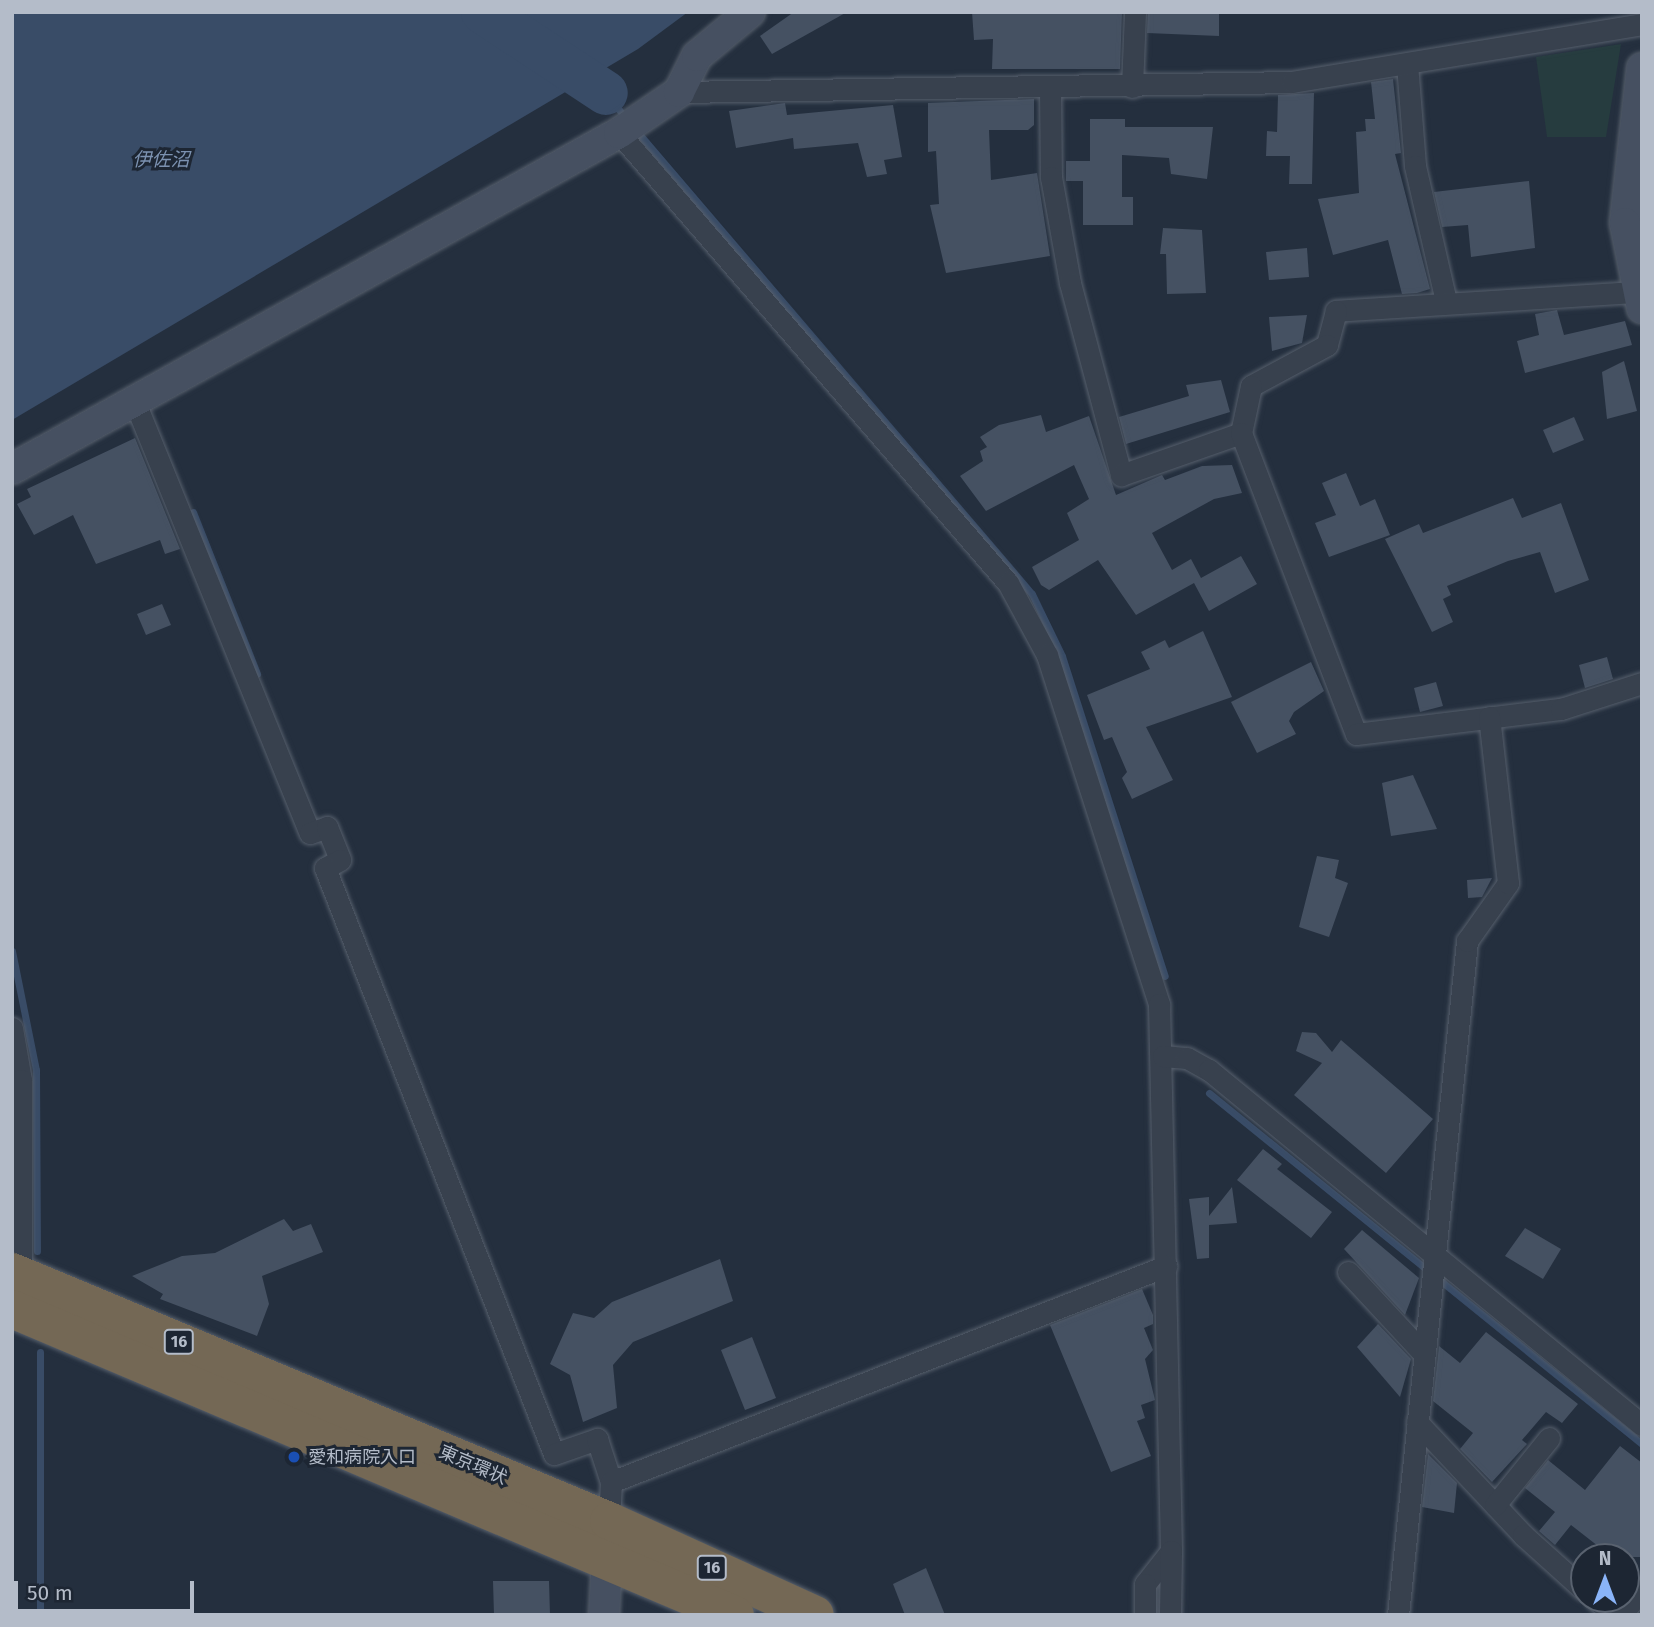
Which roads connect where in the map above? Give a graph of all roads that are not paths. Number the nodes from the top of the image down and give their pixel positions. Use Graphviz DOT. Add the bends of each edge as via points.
graph roads {
  1 [pos="750,12"];
  2 [pos="1135,12"];
  3 [pos="1642,24"];
  4 [pos="1408,64"];
  5 [pos="1642,68"];
  6 [pos="1050,87"];
  7 [pos="1132,87"];
  8 [pos="679,92"];
  9 [pos="619,134"];
  10 [pos="1639,300"];
  11 [pos="1446,301"];
  12 [pos="134,400"];
  13 [pos="1241,433"];
  14 [pos="12,469"];
  15 [pos="1642,683"];
  16 [pos="1489,717"];
  17 [pos="12,1028"];
  18 [pos="1163,1056"];
  19 [pos="1433,1259"];
  20 [pos="1166,1266"];
  21 [pos="1349,1272"];
  22 [pos="15,1286"];
  23 [pos="1423,1353"];
  24 [pos="1417,1422"];
  25 [pos="1642,1425"];
  26 [pos="1549,1438"];
  27 [pos="611,1482"];
  28 [pos="1495,1505"];
  29 [pos="609,1521"];
  30 [pos="1171,1551"];
  31 [pos="607,1559"];
  32 [pos="1570,1577"];
  33 [pos="1642,1589"];
  34 [pos="604,1615"];
  35 [pos="735,1615"];
  36 [pos="815,1615"];
  37 [pos="1145,1615"];
  38 [pos="1170,1615"];
  39 [pos="1398,1615"];
  40 [pos="1619,1615"];
  1 -- 8 [label="street" via="697,56"];
  2 -- 7 [label="street"];
  3 -- 4 [label="street"];
  4 -- 7 [label="street" via="1292,82"];
  4 -- 11 [label="street" via="1415,166"];
  5 -- 10 [label="street" via="1625,223"];
  6 -- 7 [label="street"];
  6 -- 8 [label="street" via="849,84"];
  6 -- 13 [label="street" via="1052,177 1070,283 1121,475"];
  8 -- 9 [label="street"];
  9 -- 12 [label="street"];
  9 -- 18 [label="street" via="1008,583 1031,621 1159,1004"];
  10 -- 11 [label="street"];
  11 -- 13 [label="street" via="1336,311 1327,345 1251,386"];
  12 -- 14 [label="street"];
  12 -- 27 [label="street" via="310,833 327,827 340,860 325,868 554,1454 597,1439"];
  13 -- 16 [label="street" via="1356,734"];
  15 -- 16 [label="street" via="1561,709"];
  16 -- 19 [label="street" via="1508,883 1467,941"];
  17 -- 22 [label="street" via="21,1080"];
  18 -- 19 [label="street" via="1187,1058 1209,1070"];
  18 -- 20 [label="street"];
  19 -- 23 [label="street"];
  19 -- 25 [label="street"];
  20 -- 27 [label="street"];
  20 -- 30 [label="street"];
  21 -- 23 [label="street"];
  22 -- 29 [label="highway, 東京環状 / 16"];
  22 -- 31 [label="highway, 東京環状 / 16"];
  23 -- 24 [label="street"];
  24 -- 28 [label="street"];
  24 -- 39 [label="street"];
  26 -- 28 [label="street"];
  27 -- 29 [label="street"];
  28 -- 32 [label="street"];
  29 -- 31 [label="street"];
  29 -- 36 [label="highway, 東京環状 / 16"];
  30 -- 37 [label="street" via="1145,1584"];
  30 -- 38 [label="street"];
  31 -- 34 [label="street"];
  31 -- 35 [label="highway, 東京環状 / 16"];
  33 -- 40 [label="street"];
}
